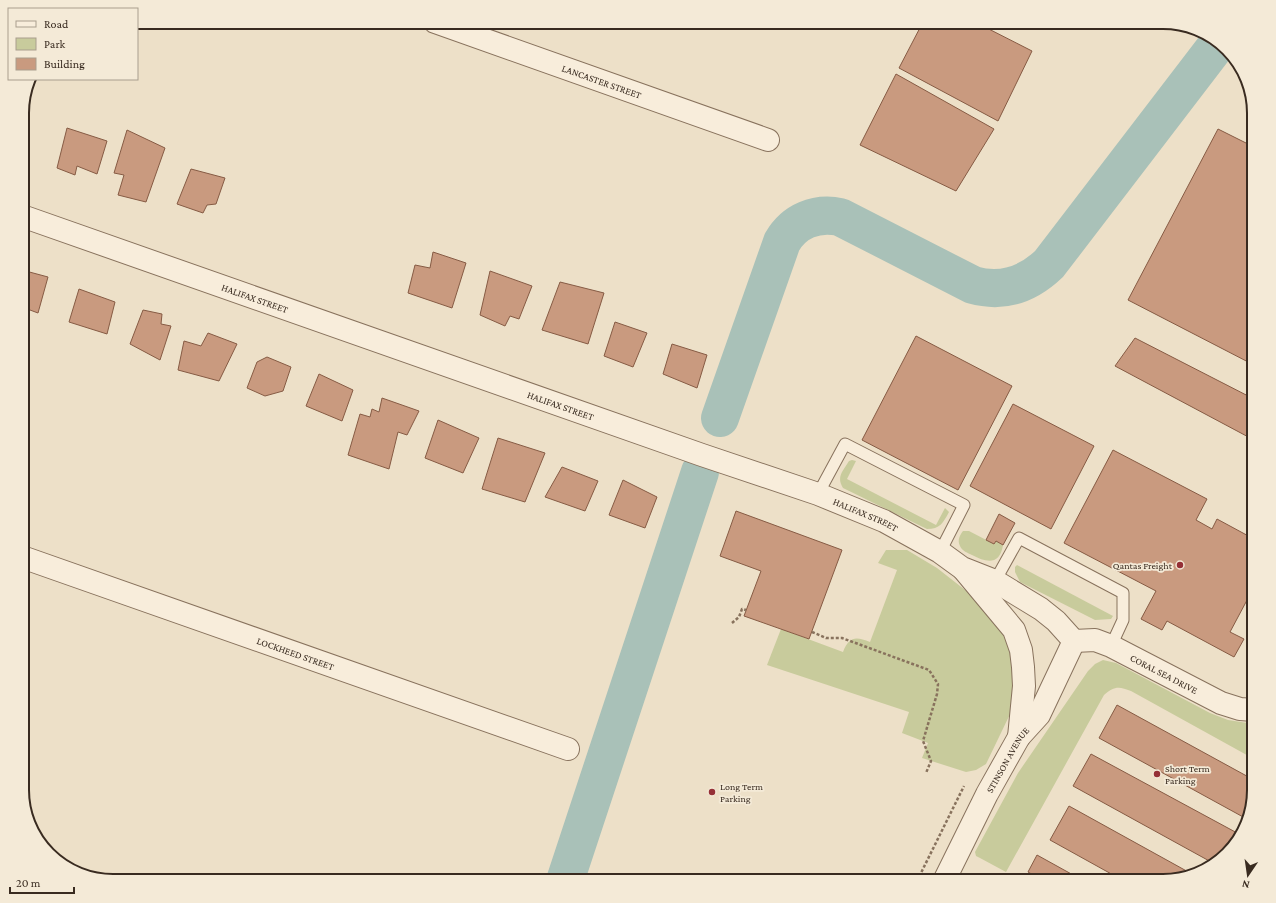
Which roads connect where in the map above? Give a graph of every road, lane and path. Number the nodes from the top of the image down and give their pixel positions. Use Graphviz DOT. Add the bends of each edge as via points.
graph roads {
  1 [pos="455,29"];
  2 [pos="768,140"];
  3 [pos="29,218"];
  4 [pos="818,494"];
  5 [pos="940,552"];
  6 [pos="29,559"];
  7 [pos="962,568"];
  8 [pos="996,581"];
  9 [pos="746,610"];
  10 [pos="732,623"];
  11 [pos="812,632"];
  12 [pos="1074,641"];
  13 [pos="1111,646"];
  14 [pos="1247,710"];
  15 [pos="1019,737"];
  16 [pos="568,749"];
  17 [pos="926,773"];
  18 [pos="964,786"];
  19 [pos="920,874"];
  20 [pos="948,874"];
  1 -- 2 [label="street, LANCASTER STREET"];
  3 -- 4 [label="street, HALIFAX STREET"];
  4 -- 5 [label="street, HALIFAX STREET" via="884,521"];
  4 -- 5 [label="lane" via="845,444 964,505"];
  5 -- 7 [label="street, HALIFAX STREET"];
  6 -- 16 [label="street, LOCKHEED STREET"];
  7 -- 8 [label="street, HALIFAX STREET"];
  7 -- 15 [label="street" via="1014,630 1021,650 1024,686"];
  8 -- 12 [label="street, HALIFAX STREET" via="1041,609"];
  8 -- 13 [label="lane" via="1019,538 1123,593 1123,620"];
  9 -- 10 [label="path" via="742,609 739,617"];
  11 -- 17 [label="path" via="826,638 842,638 929,670 938,684 923,741 931,761"];
  12 -- 13 [label="street, CORAL SEA DRIVE" via="1095,640"];
  12 -- 15 [label="street, STINSON AVENUE" via="1039,715"];
  13 -- 14 [label="street, CORAL SEA DRIVE" via="1220,703"];
  15 -- 20 [label="street, STINSON AVENUE"];
  18 -- 19 [label="path"];
}
